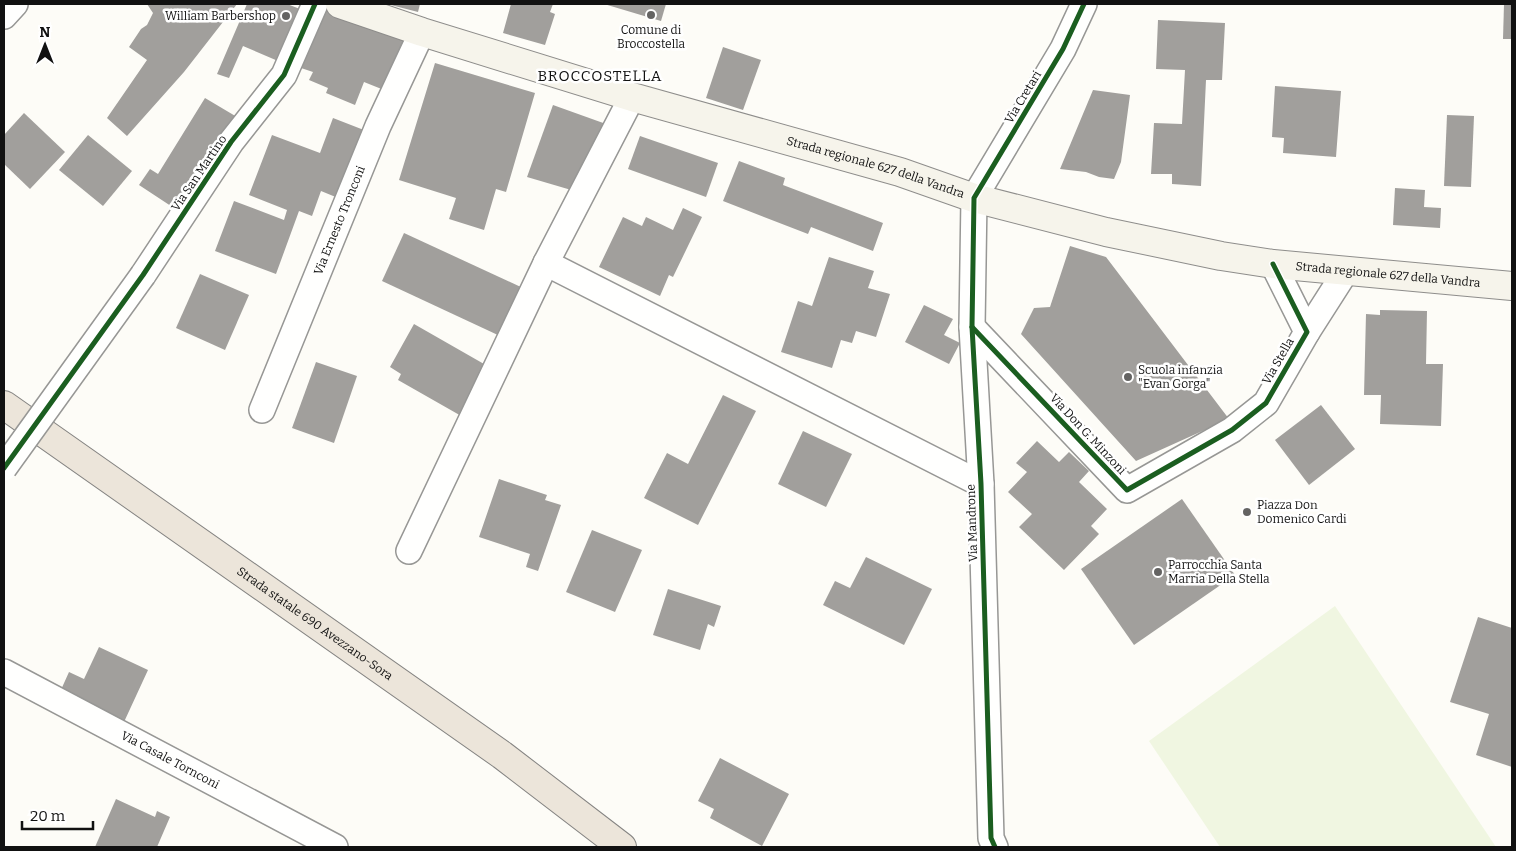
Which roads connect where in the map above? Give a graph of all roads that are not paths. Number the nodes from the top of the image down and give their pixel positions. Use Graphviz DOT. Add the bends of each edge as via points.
graph roads {
  1 [pos="15,4"];
  2 [pos="315,4"];
  3 [pos="340,4"];
  4 [pos="1084,4"];
  5 [pos="4,16"];
  6 [pos="422,32"];
  7 [pos="632,97"];
  8 [pos="974,198"];
  9 [pos="546,263"];
  10 [pos="1273,264"];
  11 [pos="1346,271"];
  12 [pos="1512,286"];
  13 [pos="972,327"];
  14 [pos="1307,332"];
  15 [pos="4,404"];
  16 [pos="262,410"];
  17 [pos="1232,430"];
  18 [pos="4,468"];
  19 [pos="981,484"];
  20 [pos="409,551"];
  21 [pos="4,672"];
  22 [pos="334,847"];
  23 [pos="622,847"];
  24 [pos="995,847"];
  1 -- 5 [label="street"];
  2 -- 18 [label="street, Via San Martino, bridge" via="284,75 232,142 143,275"];
  3 -- 6 [label="main road, Strada regionale 627 della Vandra"];
  4 -- 8 [label="street, Via Cretari" via="1064,49"];
  6 -- 7 [label="main road, Strada regionale 627 della Vandra"];
  6 -- 16 [label="street, Via Ernesto Tronconi" via="378,126"];
  7 -- 8 [label="main road, Strada regionale 627 della Vandra" via="900,172"];
  7 -- 9 [label="street"];
  8 -- 10 [label="main road, Strada regionale 627 della Vandra" via="1106,232"];
  8 -- 13 [label="street, Via Mandrone"];
  9 -- 19 [label="street"];
  9 -- 20 [label="street"];
  10 -- 11 [label="main road, Strada regionale 627 della Vandra"];
  10 -- 14 [label="street, Via Stella"];
  11 -- 12 [label="main road, Strada regionale 627 della Vandra"];
  11 -- 14 [label="street, Via Stella"];
  13 -- 17 [label="street, Via Don G. Minzoni" via="1127,490"];
  13 -- 19 [label="street, Via Mandrone"];
  14 -- 17 [label="street, Via Stella" via="1266,403"];
  15 -- 23 [label="highway, Strada statale 690 Avezzano-Sora" via="502,755"];
  19 -- 24 [label="street, Via Mandrone" via="991,838"];
  21 -- 22 [label="street, Via Casale Tornconi"];
}
